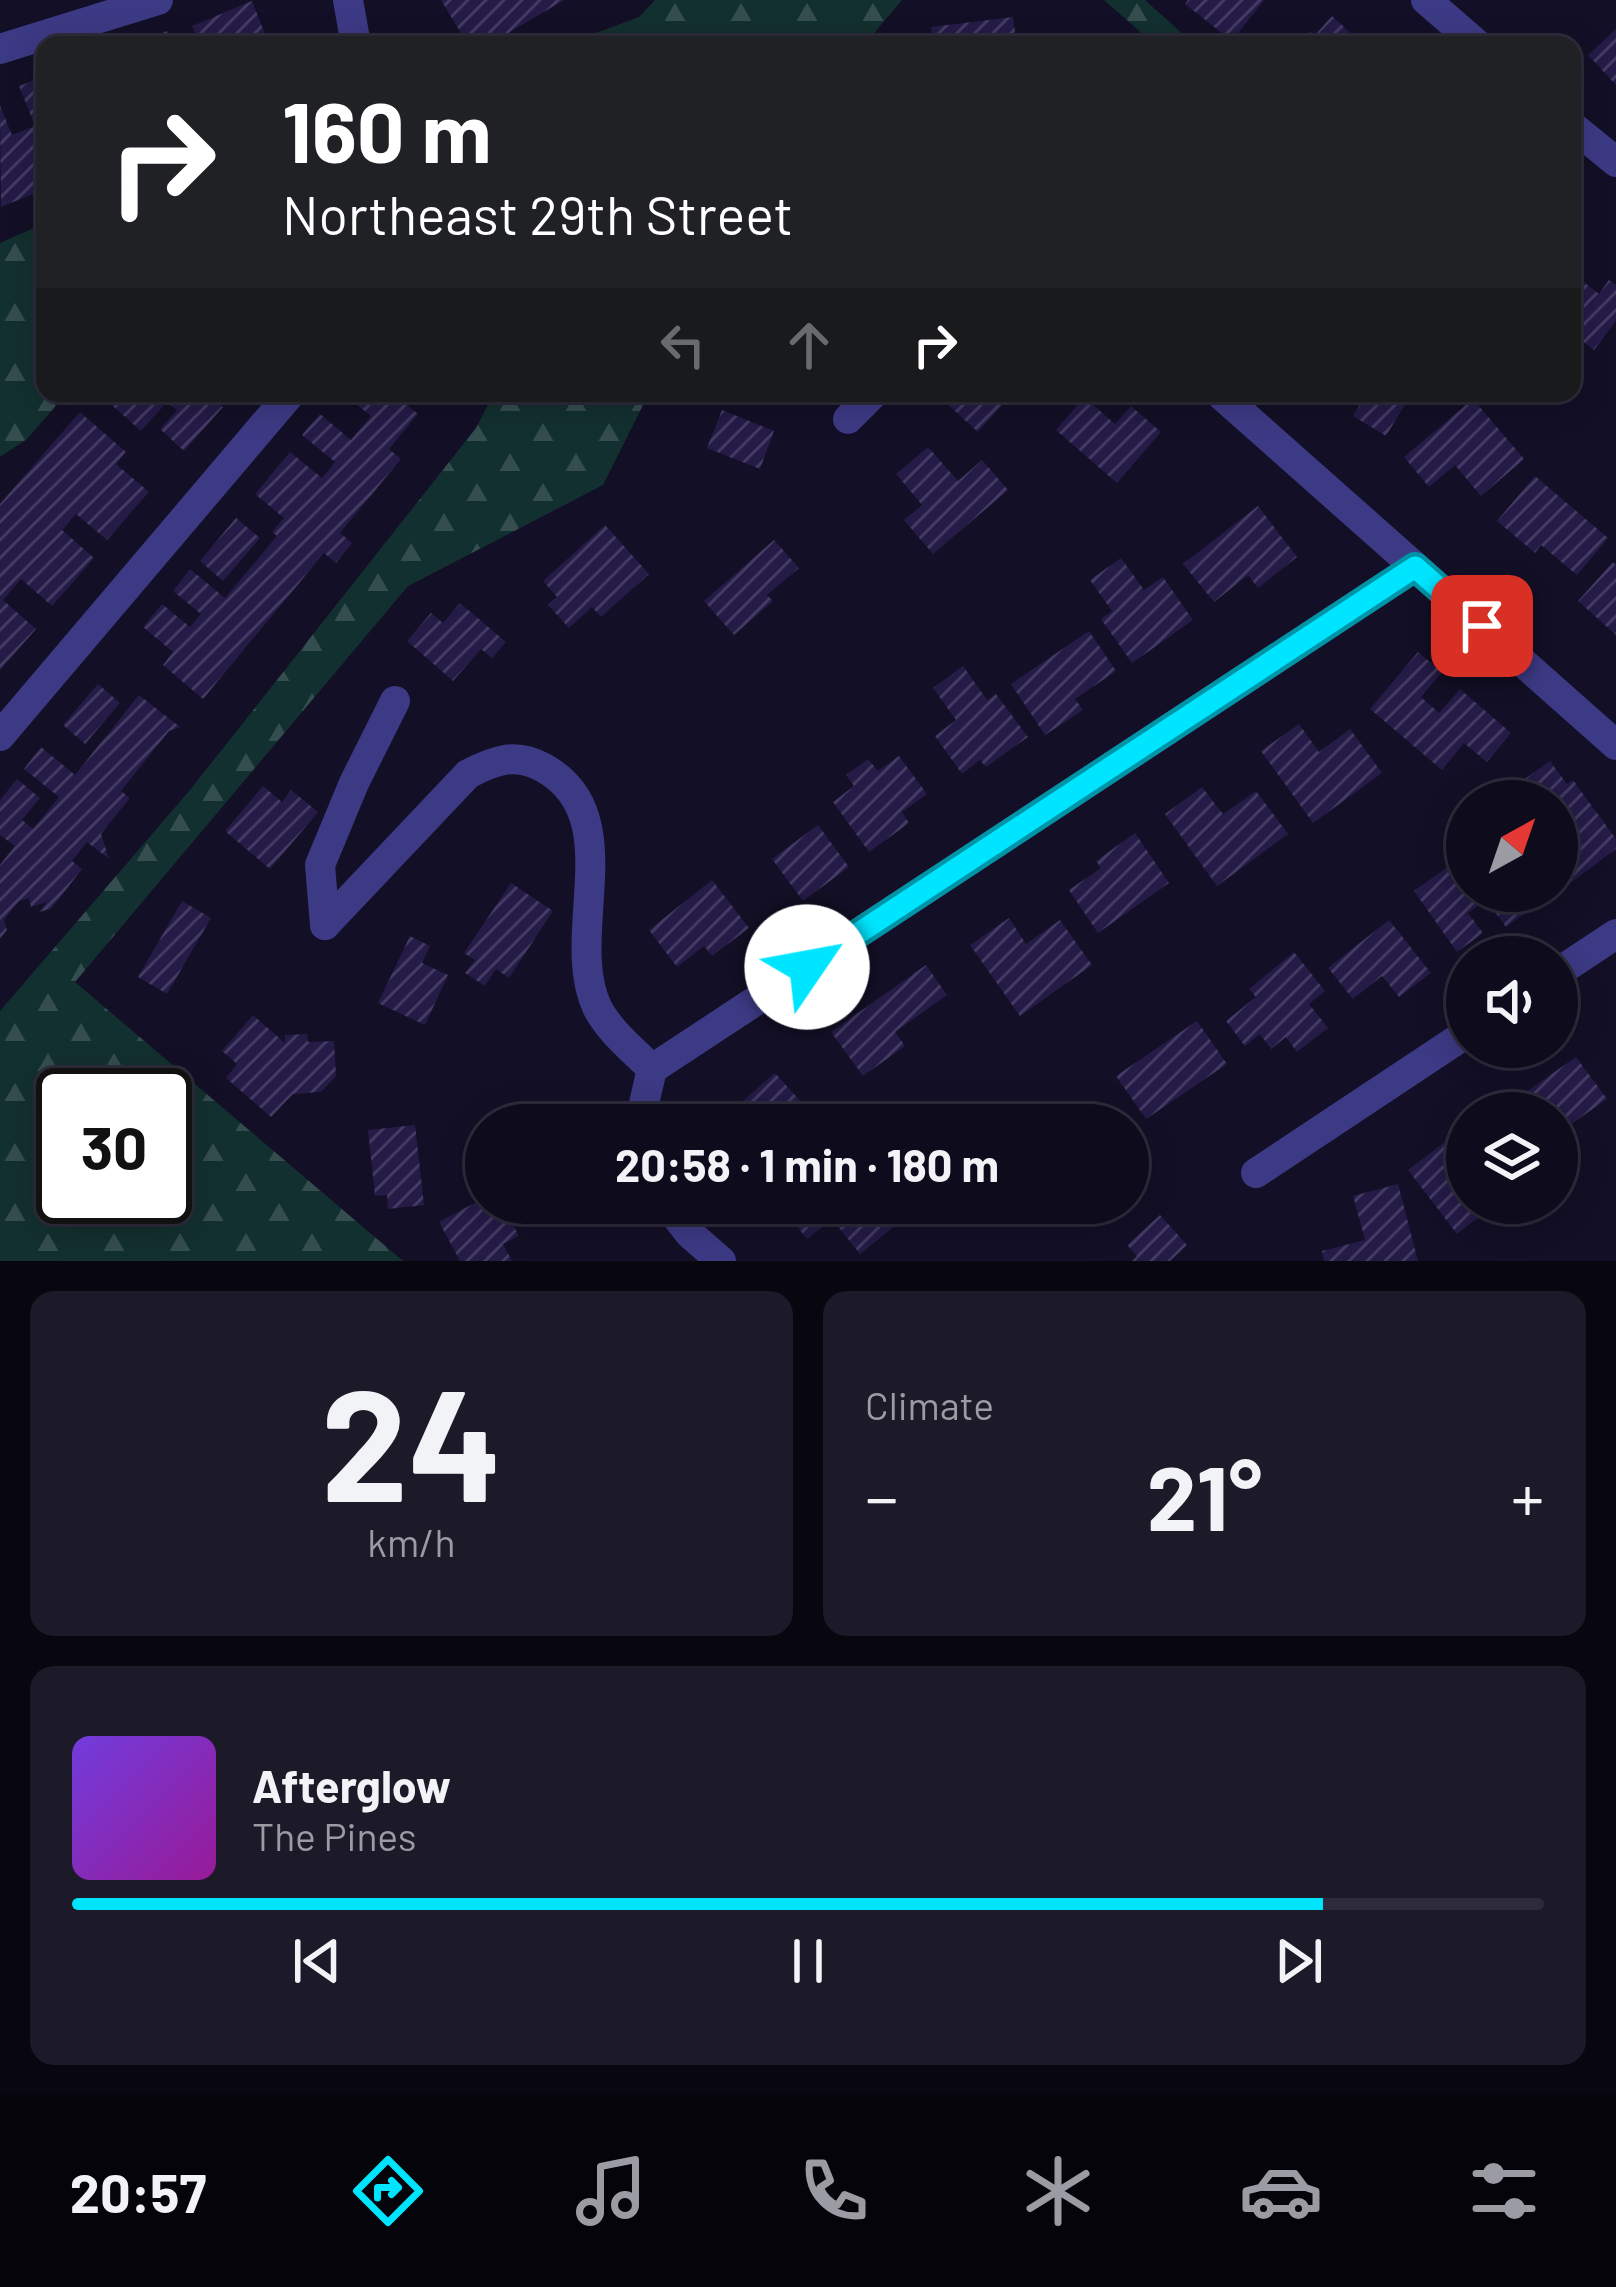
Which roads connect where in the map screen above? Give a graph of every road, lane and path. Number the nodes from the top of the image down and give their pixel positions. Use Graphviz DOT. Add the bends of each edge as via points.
graph roads {
  1 [pos="158,0"];
  2 [pos="348,0"];
  3 [pos="1426,0"];
  4 [pos="42,36"];
  5 [pos="354,36"];
  6 [pos="1468,36"];
  7 [pos="36,38"];
  8 [pos="0,49"];
  9 [pos="1581,133"];
  10 [pos="1616,162"];
  11 [pos="283,402"];
  12 [pos="865,402"];
  13 [pos="1229,402"];
  14 [pos="848,419"];
  15 [pos="1415,567"];
  16 [pos="395,701"];
  17 [pos="0,736"];
  18 [pos="1616,745"];
  19 [pos="1616,934"];
  20 [pos="1578,959"];
  21 [pos="1446,1047"];
  22 [pos="652,1069"];
  23 [pos="644,1104"];
  24 [pos="1256,1173"];
  25 [pos="682,1224"];
  26 [pos="721,1261"];
  1 -- 4 [label="street"];
  2 -- 5 [label="street"];
  3 -- 6 [label="street"];
  7 -- 8 [label="street"];
  9 -- 10 [label="street"];
  11 -- 17 [label="street"];
  12 -- 14 [label="street"];
  13 -- 15 [label="street"];
  15 -- 18 [label="street"];
  15 -- 22 [label="street"];
  16 -- 22 [label="street" via="320,865 325,925 468,774 497,759 527,758 583,802 597,1007"];
  19 -- 20 [label="street"];
  21 -- 24 [label="street"];
  22 -- 23 [label="street"];
  25 -- 26 [label="street"];
}
